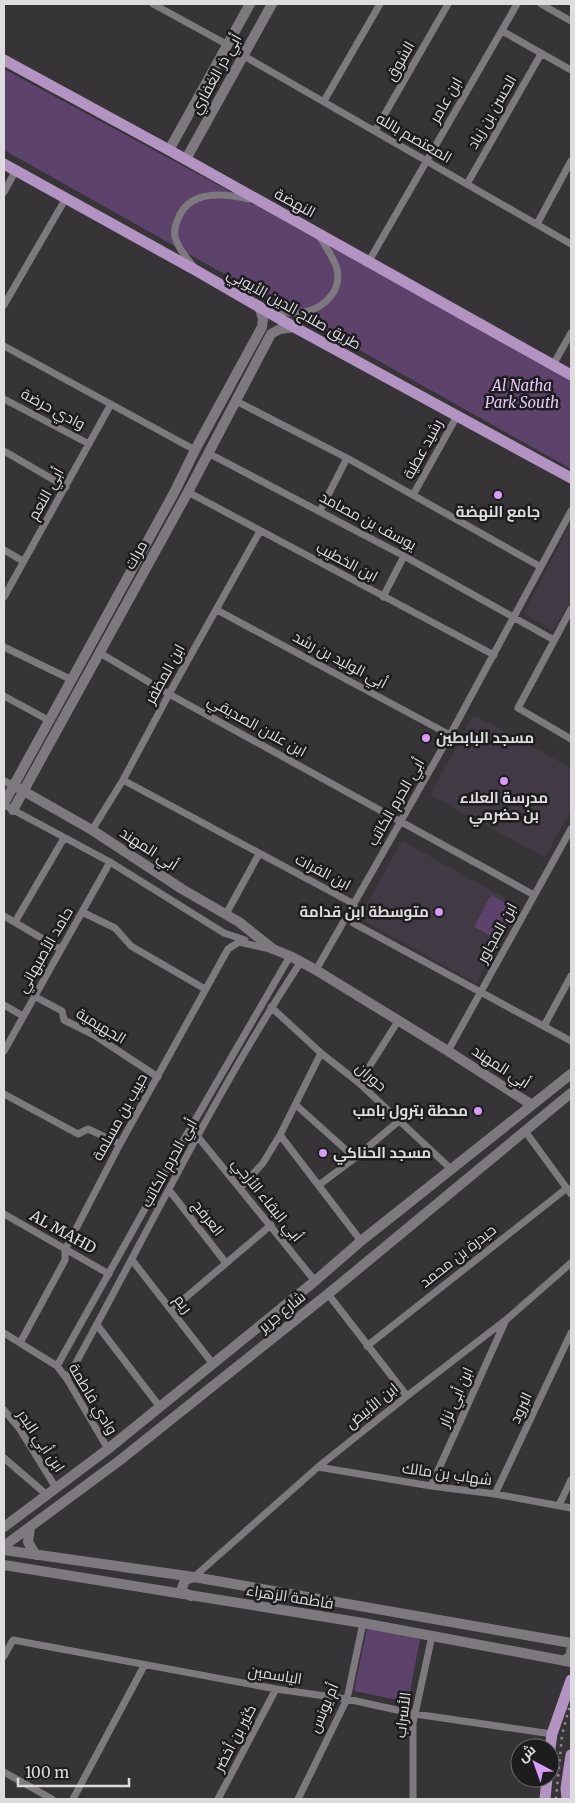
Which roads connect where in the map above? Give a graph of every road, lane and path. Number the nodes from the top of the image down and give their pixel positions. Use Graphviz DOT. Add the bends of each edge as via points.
graph roads {
  1 [pos="153,4"];
  2 [pos="250,4"];
  3 [pos="272,4"];
  4 [pos="380,4"];
  5 [pos="448,4"];
  6 [pos="517,4"];
  7 [pos="540,4"];
  8 [pos="571,21"];
  9 [pos="502,31"];
  10 [pos="228,45"];
  11 [pos="541,54"];
  12 [pos="244,56"];
  13 [pos="4,60"];
  14 [pos="571,70"];
  15 [pos="324,101"];
  16 [pos="376,131"];
  17 [pos="179,132"];
  18 [pos="195,143"];
  19 [pos="169,150"];
  20 [pos="186,159"];
  21 [pos="427,161"];
  22 [pos="571,161"];
  23 [pos="4,164"];
  24 [pos="16,170"];
  25 [pos="467,184"];
  26 [pos="4,192"];
  27 [pos="66,198"];
  28 [pos="262,201"];
  29 [pos="537,224"];
  30 [pos="318,233"];
  31 [pos="571,244"];
  32 [pos="369,261"];
  33 [pos="197,271"];
  34 [pos="4,305"];
  35 [pos="260,306"];
  36 [pos="294,327"];
  37 [pos="571,332"];
  38 [pos="4,346"];
  39 [pos="251,346"];
  40 [pos="263,350"];
  41 [pos="553,365"];
  42 [pos="571,375"];
  43 [pos="4,398"];
  44 [pos="236,401"];
  45 [pos="111,404"];
  46 [pos="457,416"];
  47 [pos="89,444"];
  48 [pos="195,450"];
  49 [pos="4,451"];
  50 [pos="208,453"];
  51 [pos="347,458"];
  52 [pos="571,478"];
  53 [pos="66,487"];
  54 [pos="188,492"];
  55 [pos="413,495"];
  56 [pos="320,511"];
  57 [pos="571,511"];
  58 [pos="260,531"];
  59 [pos="4,550"];
  60 [pos="404,556"];
  61 [pos="24,561"];
  62 [pos="541,567"];
  63 [pos="4,597"];
  64 [pos="383,597"];
  65 [pos="571,609"];
  66 [pos="217,610"];
  67 [pos="513,616"];
  68 [pos="554,640"];
  69 [pos="4,647"];
  70 [pos="100,653"];
  71 [pos="494,655"];
  72 [pos="72,680"];
  73 [pos="169,694"];
  74 [pos="4,696"];
  75 [pos="50,721"];
  76 [pos="450,735"];
  77 [pos="571,739"];
  78 [pos="26,762"];
  79 [pos="36,767"];
  80 [pos="123,780"];
  81 [pos="8,783"];
  82 [pos="23,791"];
  83 [pos="7,806"];
  84 [pos="401,822"];
  85 [pos="571,828"];
  86 [pos="92,830"];
  87 [pos="64,838"];
  88 [pos="259,854"];
  89 [pos="110,862"];
  90 [pos="534,895"];
  91 [pos="354,904"];
  92 [pos="82,912"];
  93 [pos="226,914"];
  94 [pos="4,916"];
  95 [pos="15,922"];
  96 [pos="60,949"];
  97 [pos="273,949"];
  98 [pos="290,956"];
  99 [pos="300,963"];
  100 [pos="316,970"];
  101 [pos="571,976"];
  102 [pos="205,989"];
  103 [pos="480,992"];
  104 [pos="34,996"];
  105 [pos="4,1005"];
  106 [pos="271,1007"];
  107 [pos="23,1016"];
  108 [pos="398,1021"];
  109 [pos="544,1026"];
  110 [pos="571,1041"];
  111 [pos="448,1051"];
  112 [pos="4,1052"];
  113 [pos="321,1053"];
  114 [pos="571,1074"];
  115 [pos="158,1077"];
  116 [pos="359,1083"];
  117 [pos="571,1093"];
  118 [pos="4,1094"];
  119 [pos="532,1105"];
  120 [pos="296,1106"];
  121 [pos="400,1120"];
  122 [pos="525,1131"];
  123 [pos="280,1136"];
  124 [pos="198,1137"];
  125 [pos="120,1144"];
  126 [pos="355,1158"];
  127 [pos="452,1169"];
  128 [pos="319,1185"];
  129 [pos="240,1188"];
  130 [pos="169,1190"];
  131 [pos="569,1190"];
  132 [pos="4,1214"];
  133 [pos="270,1225"];
  134 [pos="361,1241"];
  135 [pos="65,1250"];
  136 [pos="132,1260"];
  137 [pos="226,1263"];
  138 [pos="571,1263"];
  139 [pos="109,1274"];
  140 [pos="315,1281"];
  141 [pos="328,1294"];
  142 [pos="170,1310"];
  143 [pos="507,1319"];
  144 [pos="97,1325"];
  145 [pos="571,1332"];
  146 [pos="4,1333"];
  147 [pos="20,1343"];
  148 [pos="367,1346"];
  149 [pos="213,1364"];
  150 [pos="57,1366"];
  151 [pos="67,1379"];
  152 [pos="407,1396"];
  153 [pos="160,1407"];
  154 [pos="4,1410"];
  155 [pos="108,1449"];
  156 [pos="4,1458"];
  157 [pos="318,1467"];
  158 [pos="571,1480"];
  159 [pos="431,1486"];
  160 [pos="56,1488"];
  161 [pos="495,1494"];
  162 [pos="47,1495"];
  163 [pos="559,1505"];
  164 [pos="571,1508"];
  165 [pos="4,1527"];
  166 [pos="30,1527"];
  167 [pos="5,1548"];
  168 [pos="36,1555"];
  169 [pos="4,1565"];
  170 [pos="153,1571"];
  171 [pos="194,1577"];
  172 [pos="148,1589"];
  173 [pos="191,1596"];
  174 [pos="363,1623"];
  175 [pos="432,1636"];
  176 [pos="570,1646"];
  177 [pos="4,1656"];
  178 [pos="568,1661"];
  179 [pos="144,1666"];
  180 [pos="571,1680"];
  181 [pos="276,1690"];
  182 [pos="346,1699"];
  183 [pos="415,1714"];
  184 [pos="552,1734"];
  185 [pos="551,1738"];
  186 [pos="571,1755"];
  187 [pos="4,1772"];
  188 [pos="568,1792"];
  189 [pos="48,1798"];
  190 [pos="73,1799"];
  191 [pos="218,1799"];
  192 [pos="298,1799"];
  193 [pos="413,1799"];
  1 -- 10 [label="street"];
  2 -- 10 [label="main road, أبي ذر الغفاري"];
  3 -- 12 [label="main road, أبي ذر الغفاري"];
  4 -- 15 [label="street"];
  5 -- 16 [label="street, الشوق"];
  6 -- 9 [label="street, ابن عامر"];
  7 -- 8 [label="street"];
  9 -- 11 [label="street"];
  9 -- 21 [label="street, ابن عامر"];
  10 -- 17 [label="main road, أبي ذر الغفاري"];
  11 -- 14 [label="street"];
  11 -- 25 [label="street, الحسن بن زياد"];
  12 -- 15 [label="street, المعتصم بالله"];
  12 -- 18 [label="main road, أبي ذر الغفاري"];
  13 -- 19 [label="main road, النهضة"];
  15 -- 16 [label="street, المعتصم بالله"];
  16 -- 21 [label="street, المعتصم بالله"];
  17 -- 18 [label="main road" via="183,148"];
  17 -- 19 [label="main road, أبي ذر الغفاري"];
  18 -- 20 [label="main road, أبي ذر الغفاري"];
  19 -- 20 [label="main road, النهضة"];
  20 -- 28 [label="main road, النهضة"];
  21 -- 25 [label="street, المعتصم بالله"];
  21 -- 32 [label="street, ابن عامر"];
  22 -- 29 [label="street"];
  23 -- 24 [label="main road, طريق صلاح الدين الأيوبي"];
  24 -- 26 [label="street"];
  24 -- 27 [label="main road, طريق صلاح الدين الأيوبي"];
  25 -- 29 [label="street, المعتصم بالله"];
  27 -- 33 [label="main road, طريق صلاح الدين الأيوبي"];
  27 -- 34 [label="street"];
  28 -- 30 [label="main road, النهضة"];
  28 -- 33 [label="street" via="216,194 204,195 187,204 175,226 175,236"];
  29 -- 31 [label="street, المعتصم بالله"];
  30 -- 32 [label="main road, النهضة"];
  30 -- 35 [label="street" via="337,268 335,290 329,299 316,309 294,313"];
  32 -- 41 [label="main road, النهضة"];
  33 -- 35 [label="main road, طريق صلاح الدين الأيوبي"];
  35 -- 36 [label="main road, طريق صلاح الدين الأيوبي"];
  35 -- 39 [label="main road, مرات" via="263,323"];
  36 -- 40 [label="main road, مرات" via="274,332"];
  36 -- 46 [label="main road, طريق صلاح الدين الأيوبي"];
  37 -- 41 [label="street"];
  38 -- 45 [label="street"];
  39 -- 40 [label="main road" via="261,340"];
  39 -- 48 [label="main road, مرات"];
  40 -- 44 [label="main road, مرات"];
  41 -- 42 [label="main road, النهضة"];
  43 -- 47 [label="street, وادي حرضة"];
  44 -- 50 [label="main road, مرات"];
  44 -- 51 [label="street"];
  45 -- 47 [label="street, أبي النعم"];
  45 -- 48 [label="street"];
  46 -- 52 [label="main road, طريق صلاح الدين الأيوبي"];
  46 -- 55 [label="street, رشيد عطية"];
  47 -- 53 [label="street, أبي النعم"];
  48 -- 72 [label="main road, مرات"];
  49 -- 53 [label="street"];
  50 -- 54 [label="main road, مرات"];
  50 -- 56 [label="street, يوسف بن مصامد"];
  51 -- 55 [label="street"];
  51 -- 56 [label="street"];
  53 -- 61 [label="street, أبي النعم"];
  54 -- 58 [label="street, ابن الخطيب"];
  54 -- 70 [label="main road, مرات"];
  55 -- 62 [label="street"];
  56 -- 60 [label="street, يوسف بن مصامد"];
  57 -- 62 [label="street, أبي الحرم الكاتب"];
  58 -- 64 [label="street, ابن الخطيب"];
  58 -- 66 [label="street, ابن المظفر"];
  59 -- 61 [label="street"];
  60 -- 64 [label="street"];
  60 -- 67 [label="street, يوسف بن مصامد"];
  61 -- 63 [label="street, أبي النعم"];
  62 -- 67 [label="street, أبي الحرم الكاتب"];
  64 -- 71 [label="street, ابن الخطيب"];
  65 -- 68 [label="street"];
  66 -- 73 [label="street, ابن المظفر"];
  66 -- 76 [label="street, أبي الوليد بن رشد"];
  67 -- 68 [label="street, يوسف بن مصامد"];
  67 -- 71 [label="street, أبي الحرم الكاتب"];
  68 -- 77 [label="street" via="518,708"];
  69 -- 72 [label="street"];
  70 -- 73 [label="street, ابن علان الصديقي"];
  70 -- 79 [label="main road, مرات"];
  71 -- 76 [label="street, أبي الحرم الكاتب"];
  72 -- 75 [label="main road, مرات"];
  73 -- 80 [label="street, ابن المظفر"];
  73 -- 84 [label="street, ابن علان الصديقي"];
  74 -- 75 [label="street"];
  75 -- 78 [label="main road, مرات"];
  76 -- 84 [label="street, أبي الحرم الكاتب"];
  78 -- 79 [label="main road" via="29,772"];
  78 -- 81 [label="main road, مرات"];
  79 -- 82 [label="main road, مرات"];
  80 -- 86 [label="street, ابن المظفر"];
  80 -- 88 [label="street, ابن الفرات"];
  81 -- 82 [label="main road, أبي المهند"];
  81 -- 83 [label="main road, مرات"];
  82 -- 83 [label="main road, مرات"];
  82 -- 86 [label="main road, أبي المهند"];
  83 -- 87 [label="street, أبي المهند"];
  84 -- 90 [label="street, ابن علان الصديقي"];
  84 -- 91 [label="street, أبي الحرم الكاتب"];
  85 -- 90 [label="street, ابن المجاور"];
  86 -- 93 [label="main road, أبي المهند"];
  87 -- 89 [label="street, أبي المهند"];
  87 -- 95 [label="street"];
  88 -- 91 [label="street, ابن الفرات"];
  88 -- 93 [label="street"];
  89 -- 92 [label="street, حامد الأصبهاني"];
  89 -- 97 [label="street, أبي المهند" via="224,934"];
  90 -- 103 [label="street, ابن المجاور"];
  91 -- 100 [label="street, أبي الحرم الكاتب"];
  91 -- 103 [label="street, ابن الفرات" via="353,923"];
  92 -- 96 [label="street, حامد الأصبهاني"];
  92 -- 102 [label="street" via="115,928 131,946"];
  93 -- 97 [label="main road, أبي المهند"];
  94 -- 95 [label="street"];
  95 -- 96 [label="street"];
  96 -- 104 [label="street, حامد الأصبهاني"];
  97 -- 98 [label="main road, أبي المهند"];
  97 -- 102 [label="street, حبيب بن مسلمة" via="239,942 228,949"];
  98 -- 99 [label="main road, أبي المهند"];
  98 -- 139 [label="street, أبي الحرم الكاتب"];
  99 -- 100 [label="main road, أبي المهند"];
  99 -- 106 [label="street, أبي الحرم الكاتب"];
  100 -- 108 [label="main road, أبي المهند"];
  101 -- 109 [label="street"];
  102 -- 115 [label="street, حبيب بن مسلمة"];
  103 -- 109 [label="street, ابن الفرات"];
  103 -- 111 [label="street, ابن المجاور"];
  104 -- 107 [label="street, حامد الأصبهاني"];
  104 -- 115 [label="street, الجهيمية" via="62,1011 64,1020 94,1035"];
  105 -- 107 [label="street"];
  106 -- 113 [label="street, حوران"];
  106 -- 124 [label="street, أبي الحرم الكاتب"];
  107 -- 112 [label="street, حامد الأصبهاني"];
  108 -- 111 [label="main road, أبي المهند"];
  108 -- 116 [label="street"];
  109 -- 110 [label="street, ابن الفرات"];
  111 -- 119 [label="main road, أبي المهند"];
  113 -- 116 [label="street, حوران"];
  113 -- 120 [label="street"];
  114 -- 119 [label="main road, شارع جرير"];
  115 -- 125 [label="street, حبيب بن مسلمة"];
  116 -- 121 [label="street, حوران"];
  117 -- 122 [label="main road, شارع جرير"];
  118 -- 125 [label="street" via="78,1134 88,1129"];
  119 -- 127 [label="main road, شارع جرير"];
  120 -- 123 [label="street"];
  120 -- 126 [label="street"];
  121 -- 126 [label="street"];
  121 -- 127 [label="street, حوران"];
  122 -- 131 [label="street"];
  122 -- 141 [label="main road, شارع جرير"];
  123 -- 128 [label="street"];
  123 -- 129 [label="street"];
  124 -- 129 [label="street, أبي البقاء الأزجي"];
  124 -- 130 [label="street, أبي الحرم الكاتب"];
  125 -- 135 [label="street, حبيب بن مسلمة"];
  126 -- 128 [label="street"];
  127 -- 134 [label="main road, شارع جرير"];
  128 -- 134 [label="street"];
  129 -- 133 [label="street, أبي البقاء الأزجي"];
  130 -- 136 [label="street, أبي الحرم الكاتب"];
  130 -- 137 [label="street, العرفج"];
  131 -- 148 [label="street, حيدرة بن محمد"];
  132 -- 135 [label="street, AL MAHD"];
  133 -- 137 [label="street"];
  133 -- 140 [label="street, أبي البقاء الأزجي"];
  134 -- 140 [label="main road, شارع جرير"];
  135 -- 139 [label="street, AL MAHD"];
  135 -- 147 [label="street, حبيب بن مسلمة" via="65,1260"];
  136 -- 142 [label="street, ريم"];
  136 -- 144 [label="street, أبي الحرم الكاتب"];
  137 -- 142 [label="street"];
  138 -- 143 [label="street, ابن الأبيض"];
  139 -- 150 [label="street, أبي الحرم الكاتب"];
  140 -- 149 [label="main road, شارع جرير"];
  141 -- 148 [label="street"];
  141 -- 166 [label="main road, شارع جرير" via="119,1461"];
  142 -- 149 [label="street, ريم"];
  143 -- 152 [label="street, ابن الأبيض"];
  143 -- 159 [label="street, ابن أبي نزار"];
  144 -- 151 [label="street, أبي الحرم الكاتب"];
  144 -- 153 [label="street"];
  145 -- 161 [label="street, البرود"];
  146 -- 147 [label="street, وادي فاطمة"];
  147 -- 150 [label="street, وادي فاطمة"];
  148 -- 152 [label="street"];
  149 -- 153 [label="main road, شارع جرير"];
  150 -- 151 [label="street, وادي فاطمة"];
  151 -- 155 [label="street, وادي فاطمة"];
  152 -- 157 [label="street, ابن الأبيض"];
  153 -- 155 [label="main road, شارع جرير"];
  154 -- 160 [label="street, ابن أبي البدر"];
  155 -- 160 [label="main road, شارع جرير"];
  156 -- 162 [label="street"];
  157 -- 159 [label="street, شهاب بن مالك"];
  157 -- 171 [label="street, ابن الأبيض"];
  158 -- 163 [label="street"];
  159 -- 161 [label="street, شهاب بن مالك"];
  160 -- 162 [label="main road, شارع جرير"];
  161 -- 163 [label="street, شهاب بن مالك"];
  162 -- 165 [label="main road, شارع جرير"];
  163 -- 164 [label="street, شهاب بن مالك"];
  166 -- 167 [label="main road, شارع جرير"];
  166 -- 168 [label="main road" via="28,1542"];
  167 -- 168 [label="main road"];
  168 -- 170 [label="main road"];
  169 -- 172 [label="main road, فاطمة الزهراء"];
  170 -- 171 [label="main road"];
  170 -- 172 [label="main road" via="161,1582 156,1588"];
  171 -- 173 [label="main road" via="185,1580 182,1588"];
  171 -- 176 [label="main road"];
  172 -- 173 [label="main road, فاطمة الزهراء"];
  173 -- 174 [label="main road, فاطمة الزهراء"];
  174 -- 175 [label="main road, فاطمة الزهراء"];
  174 -- 182 [label="street, أم يونس"];
  175 -- 178 [label="main road, فاطمة الزهراء"];
  175 -- 183 [label="street, الأسراب"];
  176 -- 178 [label="main road"];
  177 -- 179 [label="street, الياسمين" via="13,1640"];
  179 -- 181 [label="street, الياسمين"];
  179 -- 190 [label="street"];
  180 -- 184 [label="main road"];
  181 -- 182 [label="street, الياسمين"];
  181 -- 191 [label="street, كثير بن أخضر"];
  182 -- 183 [label="street, الياسمين"];
  182 -- 192 [label="street, أم يونس"];
  183 -- 184 [label="street, الياسمين"];
  183 -- 193 [label="street, الأسراب"];
  184 -- 185 [label="main road"];
  186 -- 188 [label="main road"];
  187 -- 189 [label="street"];
}
